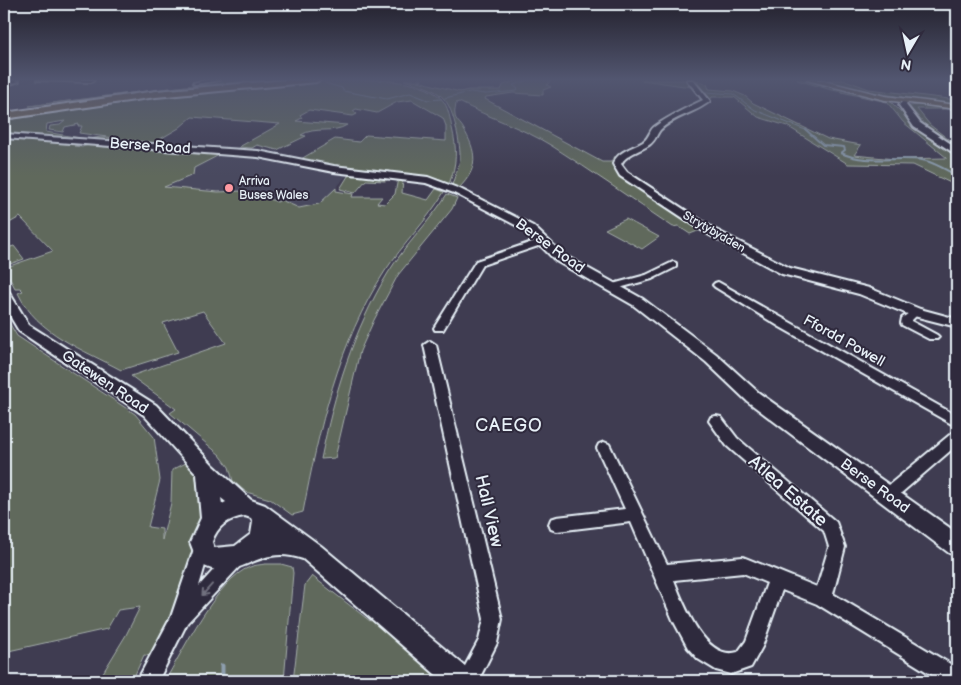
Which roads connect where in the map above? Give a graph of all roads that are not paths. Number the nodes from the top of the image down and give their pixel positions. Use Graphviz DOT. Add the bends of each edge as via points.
graph roads {
  1 [pos="17,112"];
  2 [pos="19,112"];
  3 [pos="685,112"];
  4 [pos="907,112"];
  5 [pos="4,114"];
  6 [pos="4,136"];
  7 [pos="957,152"];
  8 [pos="541,242"];
  9 [pos="674,265"];
  10 [pos="718,285"];
  11 [pos="612,287"];
  12 [pos="4,296"];
  13 [pos="915,312"];
  14 [pos="957,323"];
  15 [pos="439,328"];
  16 [pos="933,337"];
  17 [pos="430,345"];
  18 [pos="716,421"];
  19 [pos="957,422"];
  20 [pos="957,437"];
  21 [pos="604,448"];
  22 [pos="206,471"];
  23 [pos="888,495"];
  24 [pos="251,509"];
  25 [pos="635,515"];
  26 [pos="212,520"];
  27 [pos="557,524"];
  28 [pos="957,546"];
  29 [pos="202,548"];
  30 [pos="313,553"];
  31 [pos="241,556"];
  32 [pos="662,573"];
  33 [pos="776,580"];
  34 [pos="823,598"];
  35 [pos="179,621"];
  36 [pos="957,679"];
  37 [pos="147,681"];
  38 [pos="462,681"];
  39 [pos="467,681"];
  1 -- 5 [label="highway"];
  2 -- 5 [label="highway"];
  3 -- 13 [label="main road, Strytybydden" via="655,130 653,138 645,144 620,156 617,164 623,174 710,231 779,268 864,292"];
  4 -- 7 [label="main road" via="917,125"];
  6 -- 8 [label="main road, Berse Road" via="228,150 342,170 410,177 457,190 529,228"];
  8 -- 11 [label="main road, Berse Road" via="561,258"];
  8 -- 15 [label="street" via="479,263"];
  9 -- 11 [label="street"];
  10 -- 19 [label="street, Ffordd Powell"];
  11 -- 23 [label="main road, Berse Road" via="662,319 753,397"];
  12 -- 22 [label="main road, Gatewen Road" via="24,328 150,410"];
  13 -- 14 [label="main road, Strytybydden"];
  13 -- 16 [label="street" via="906,323"];
  17 -- 39 [label="street, Hall View" via="493,618 493,631"];
  18 -- 34 [label="street, Atlea Estate" via="732,442 830,527 836,546"];
  20 -- 23 [label="street"];
  21 -- 25 [label="street"];
  22 -- 24 [label="main road, Gatewen Road"];
  22 -- 26 [label="main road"];
  23 -- 28 [label="main road, Berse Road"];
  24 -- 26 [label="main road" via="228,510"];
  24 -- 30 [label="main road, Gatewen Road"];
  24 -- 31 [label="main road" via="264,523 263,531 254,547"];
  25 -- 27 [label="street"];
  25 -- 32 [label="street"];
  26 -- 29 [label="main road" via="203,534"];
  29 -- 31 [label="main road, Gatewen Road" via="206,556 214,560"];
  29 -- 35 [label="street"];
  30 -- 31 [label="main road, Gatewen Road" via="296,546 277,544 262,546"];
  30 -- 38 [label="main road, Gatewen Road"];
  31 -- 35 [label="street, one-way"];
  32 -- 33 [label="street" via="743,565"];
  32 -- 33 [label="street" via="693,640 710,657 730,664 744,660 753,647"];
  33 -- 34 [label="street"];
  34 -- 36 [label="street"];
  35 -- 37 [label="street"];
}
